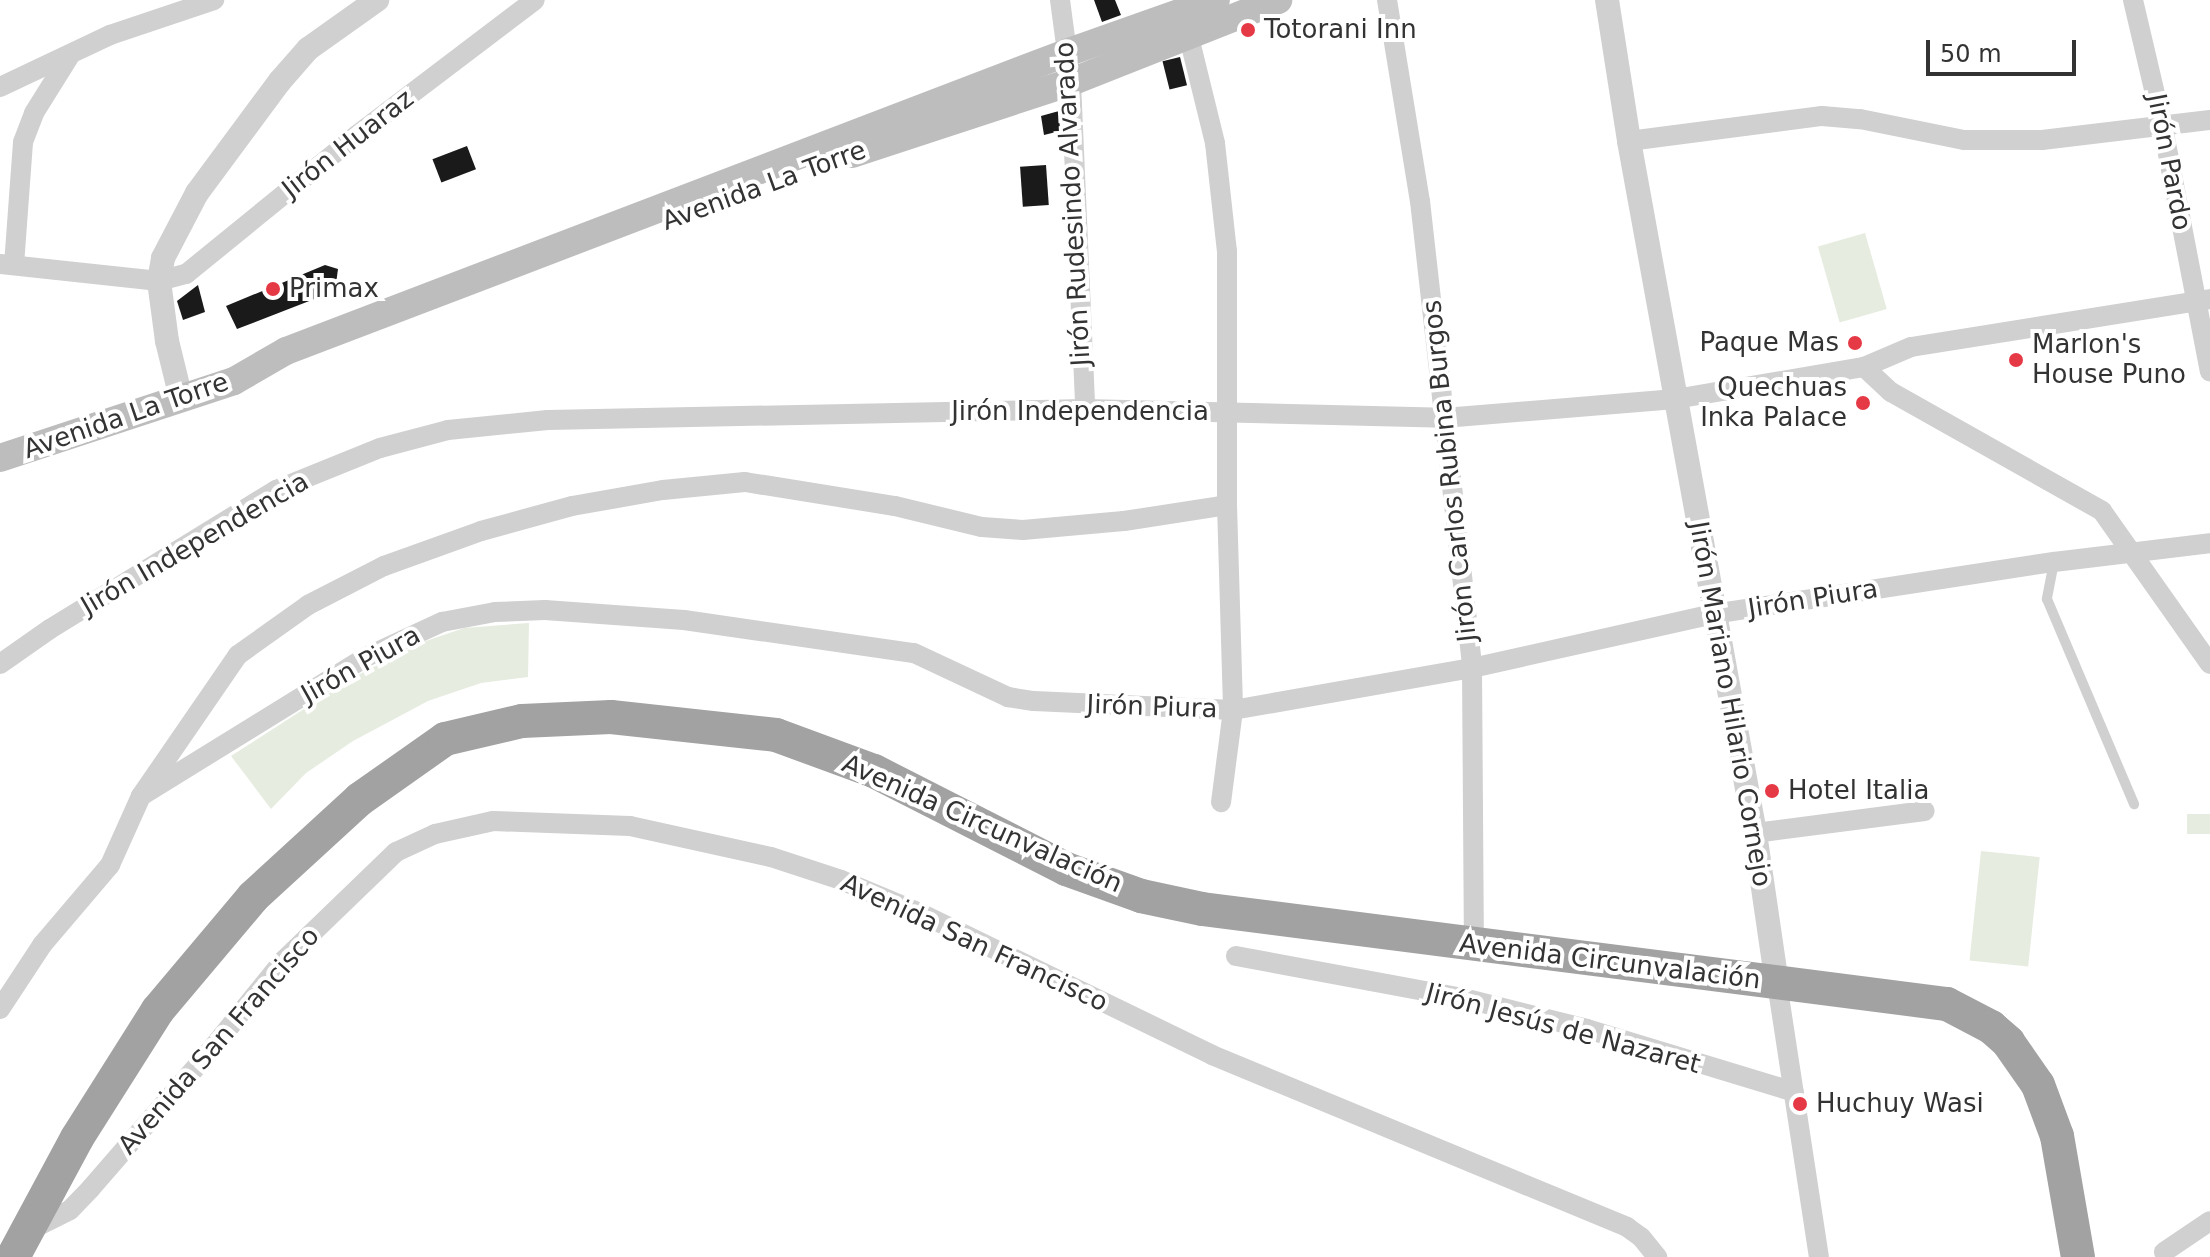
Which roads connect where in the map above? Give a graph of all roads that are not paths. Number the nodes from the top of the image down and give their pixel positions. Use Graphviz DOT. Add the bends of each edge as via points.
graph roads {
  1 [pos="214,0"];
  2 [pos="377,0"];
  3 [pos="535,0"];
  4 [pos="1060,0"];
  5 [pos="1216,0"];
  6 [pos="1278,0"];
  7 [pos="1387,0"];
  8 [pos="1607,0"];
  9 [pos="2133,0"];
  10 [pos="1176,18"];
  11 [pos="1066,53"];
  12 [pos="69,57"];
  13 [pos="1071,82"];
  14 [pos="0,87"];
  15 [pos="2210,120"];
  16 [pos="2163,128"];
  17 [pos="1629,141"];
  18 [pos="7,264"];
  19 [pos="159,281"];
  20 [pos="2203,301"];
  21 [pos="1864,367"];
  22 [pos="251,372"];
  23 [pos="2210,372"];
  24 [pos="181,398"];
  25 [pos="1675,399"];
  26 [pos="1085,409"];
  27 [pos="1226,412"];
  28 [pos="1444,418"];
  29 [pos="0,458"];
  30 [pos="1227,505"];
  31 [pos="2210,543"];
  32 [pos="2135,553"];
  33 [pos="2054,562"];
  34 [pos="1713,614"];
  35 [pos="0,664"];
  36 [pos="2210,664"];
  37 [pos="1472,668"];
  38 [pos="1233,710"];
  39 [pos="141,796"];
  40 [pos="1221,802"];
  41 [pos="2134,804"];
  42 [pos="1925,811"];
  43 [pos="1755,833"];
  44 [pos="1474,945"];
  45 [pos="1236,956"];
  46 [pos="1777,983"];
  47 [pos="0,1009"];
  48 [pos="1794,1092"];
  49 [pos="2210,1221"];
  50 [pos="19,1245"];
  51 [pos="2164,1252"];
  52 [pos="1657,1257"];
  53 [pos="1819,1257"];
  54 [pos="2078,1257"];
  1 -- 12 [label="street" via="110,35"];
  2 -- 19 [label="street" via="308,49 239,133 197,193 163,258"];
  3 -- 19 [label="street, Jirón Huaraz" via="198,265 175,279"];
  4 -- 11 [label="street, Jirón Rudesindo Alvarado"];
  5 -- 10 [label="main road, Avenida La Torre"];
  6 -- 10 [label="main road, Avenida La Torre"];
  7 -- 28 [label="street, Jirón Carlos Rubina Burgos" via="1420,201"];
  8 -- 17 [label="street, Jirón Mariano Hilario Cornejo"];
  9 -- 16 [label="street, Jirón Pardo"];
  10 -- 11 [label="main road, Avenida La Torre"];
  10 -- 13 [label="main road, Avenida La Torre"];
  10 -- 27 [label="street" via="1215,143 1224,213"];
  11 -- 13 [label="street, Jirón Rudesindo Alvarado"];
  11 -- 22 [label="main road, Avenida La Torre" via="286,351"];
  12 -- 14 [label="street"];
  12 -- 18 [label="street" via="34,113 23,142"];
  13 -- 22 [label="main road, Avenida La Torre" via="630,233 289,368"];
  13 -- 26 [label="street, Jirón Rudesindo Alvarado"];
  15 -- 16 [label="street"];
  16 -- 17 [label="street" via="2042,140 1964,140 1822,116"];
  16 -- 20 [label="street, Jirón Pardo"];
  17 -- 25 [label="street, Jirón Mariano Hilario Cornejo"];
  18 -- 19 [label="street"];
  19 -- 24 [label="street"];
  20 -- 21 [label="street, Jirón Independencia" via="1911,347"];
  20 -- 23 [label="street, Jirón Pardo"];
  21 -- 25 [label="street, Jirón Independencia"];
  21 -- 32 [label="street" via="1891,392 2102,511"];
  22 -- 24 [label="main road, Avenida La Torre"];
  24 -- 29 [label="main road, Avenida La Torre"];
  25 -- 28 [label="street, Jirón Independencia"];
  25 -- 34 [label="street, Jirón Mariano Hilario Cornejo"];
  26 -- 27 [label="street, Jirón Independencia"];
  26 -- 35 [label="street, Jirón Independencia" via="548,420 448,430 380,448 276,490"];
  27 -- 28 [label="street, Jirón Independencia"];
  27 -- 30 [label="street"];
  28 -- 37 [label="street, Jirón Carlos Rubina Burgos"];
  30 -- 38 [label="street"];
  30 -- 39 [label="street" via="1023,530 982,527 895,506 745,482 572,506 384,566 326,595 248,647"];
  31 -- 32 [label="street, Jirón Piura"];
  32 -- 33 [label="street, Jirón Piura"];
  32 -- 36 [label="street"];
  33 -- 34 [label="street, Jirón Piura"];
  33 -- 41 [label="lane" via="2047,599"];
  34 -- 37 [label="street, Jirón Piura"];
  34 -- 43 [label="street, Jirón Mariano Hilario Cornejo"];
  37 -- 38 [label="street, Jirón Piura"];
  37 -- 44 [label="street, Jirón Carlos Rubina Burgos"];
  38 -- 39 [label="street, Jirón Piura" via="1034,701 1008,697 914,653 684,620 545,610 495,612 442,622 366,657"];
  38 -- 40 [label="street"];
  39 -- 47 [label="street" via="110,865 42,945"];
  42 -- 43 [label="street"];
  43 -- 46 [label="street, Jirón Mariano Hilario Cornejo"];
  44 -- 46 [label="highway, Avenida Circunvalación"];
  44 -- 50 [label="highway, Avenida Circunvalación" via="1141,896 1066,869 874,771 776,735 611,717 522,721 445,739 360,799 253,897 158,1010 77,1138"];
  45 -- 48 [label="street, Jirón Jesús de Nazaret" via="1467,999"];
  46 -- 48 [label="street"];
  46 -- 54 [label="highway, Avenida Circunvalación" via="1947,1004 1973,1015 2008,1042 2048,1105"];
  48 -- 53 [label="street"];
  49 -- 51 [label="street"];
  50 -- 52 [label="street, Avenida San Francisco" via="70,1210 283,961 396,852 435,834 493,821 630,826 771,857 841,880 1212,1055 1627,1227"];
}
